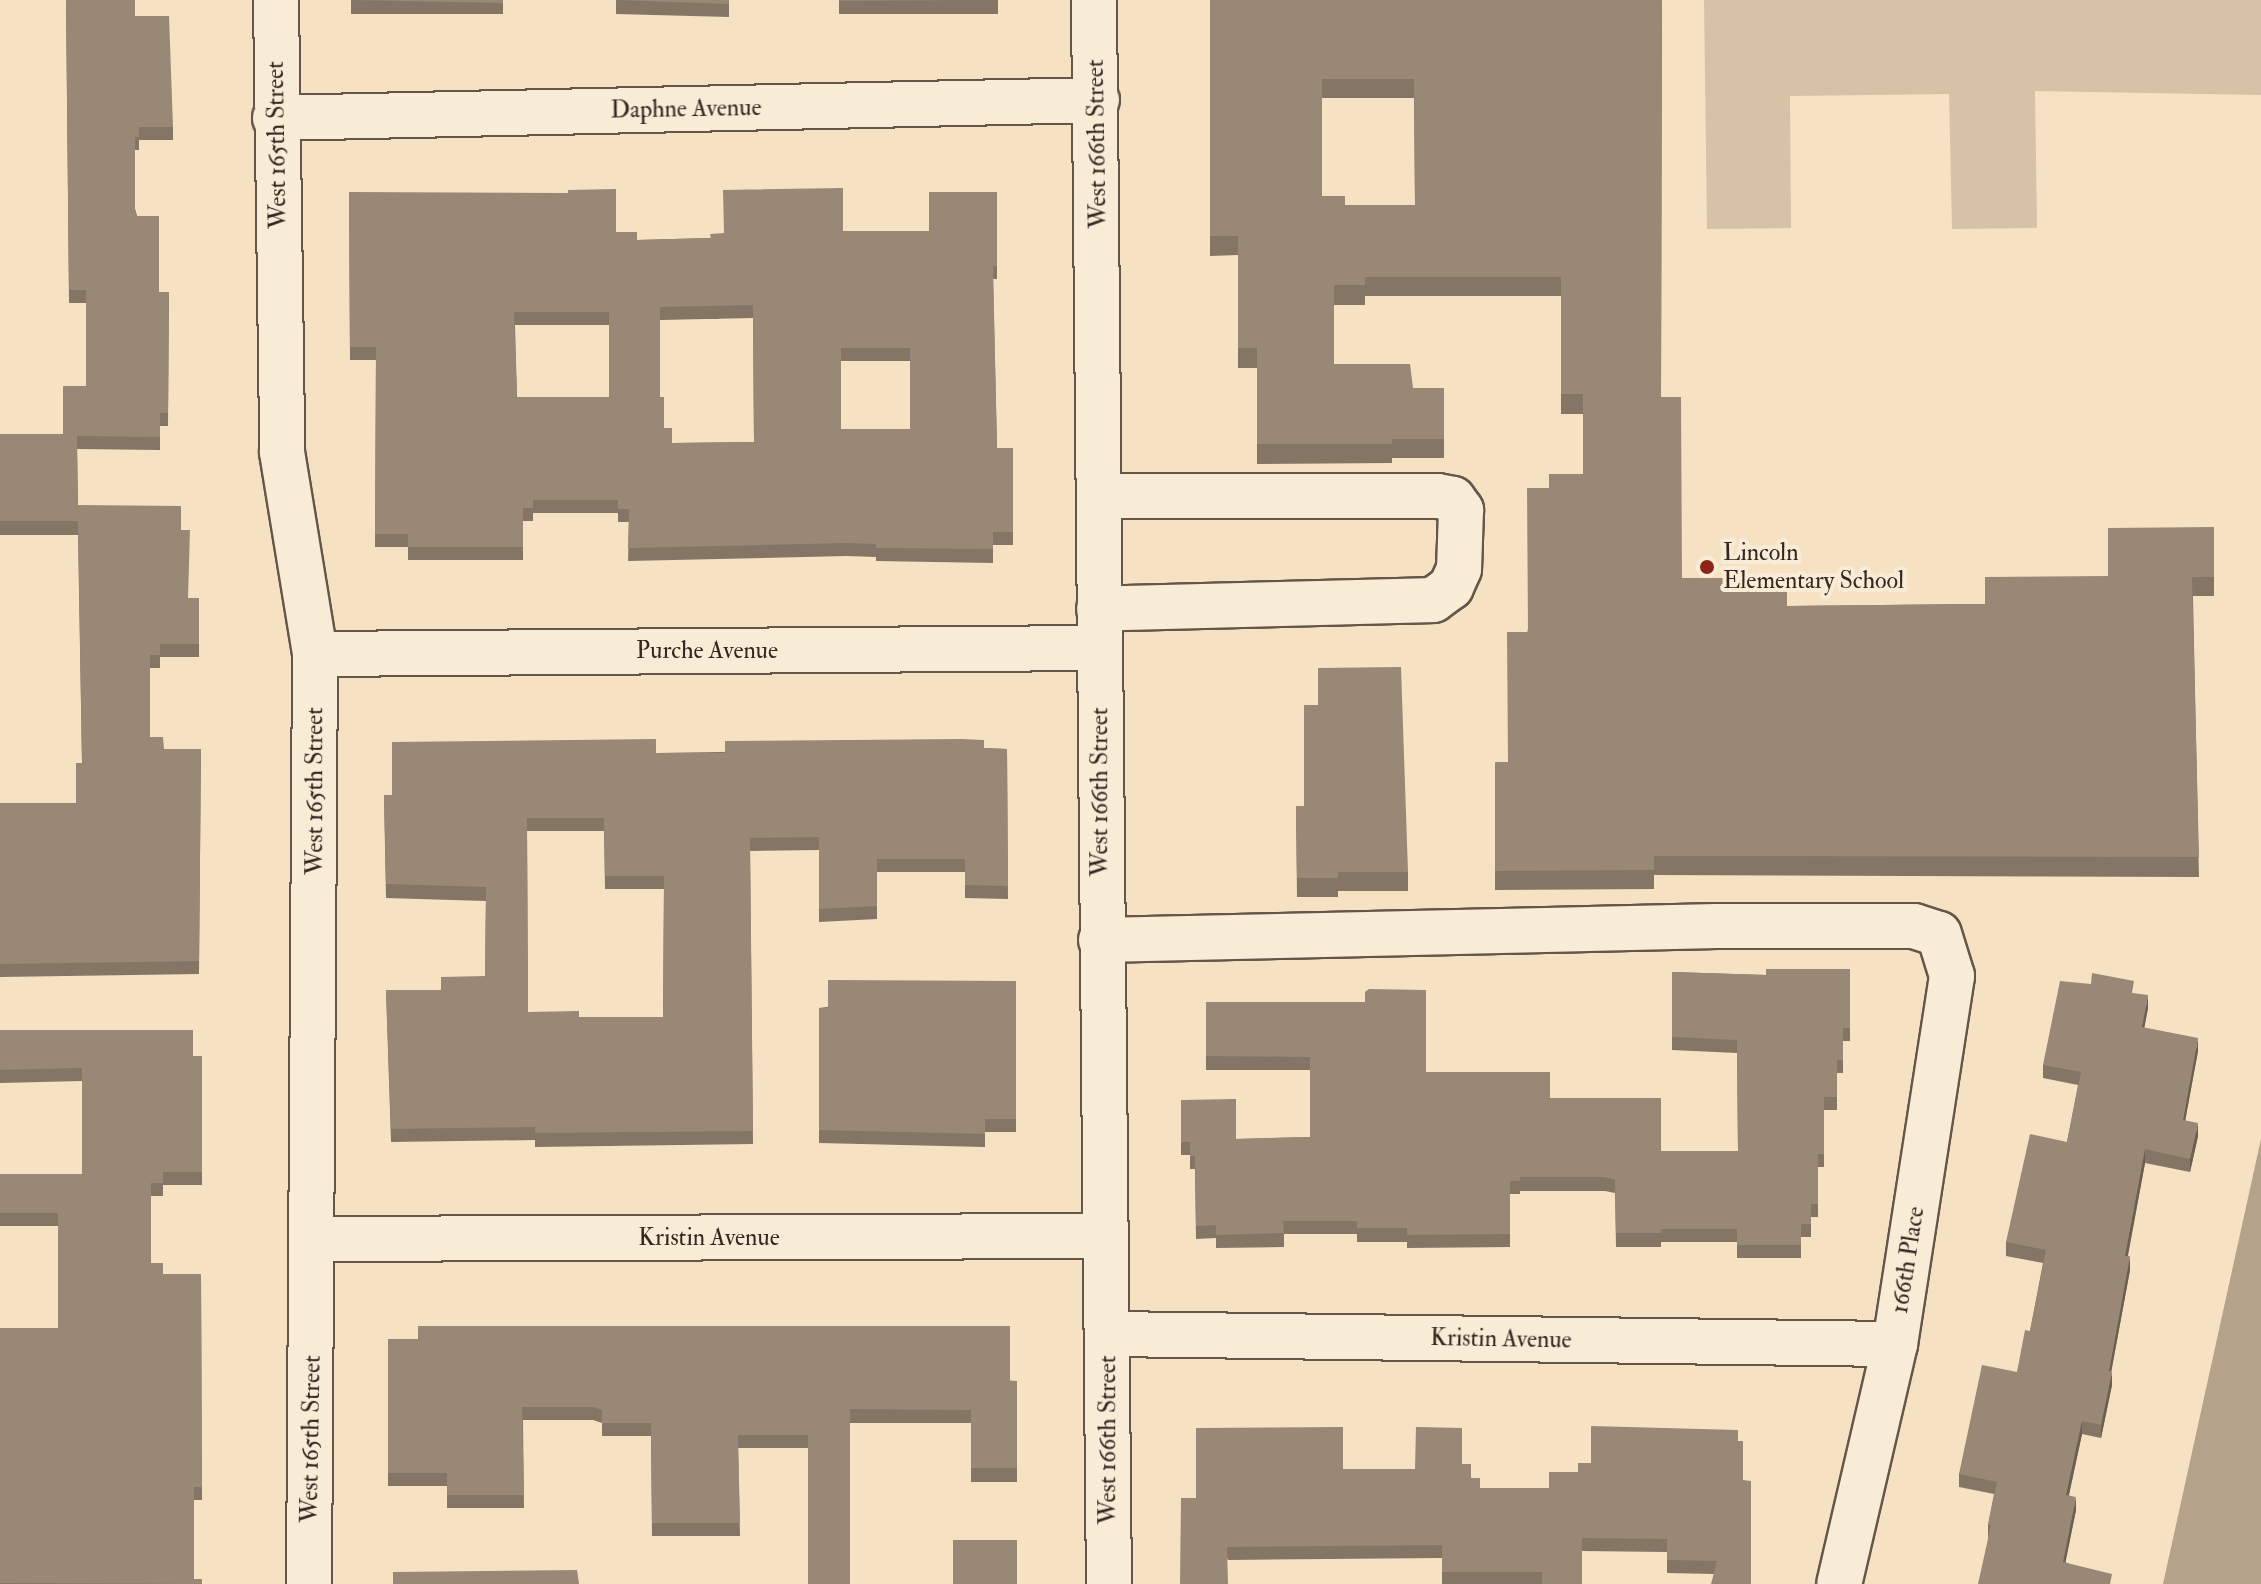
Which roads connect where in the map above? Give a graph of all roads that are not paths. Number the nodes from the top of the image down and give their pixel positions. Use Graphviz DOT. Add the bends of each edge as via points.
graph roads {
  1 [pos="276,0"];
  2 [pos="1094,0"];
  3 [pos="1097,100"];
  4 [pos="275,118"];
  5 [pos="1099,496"];
  6 [pos="1099,628"];
  7 [pos="315,654"];
  8 [pos="1101,940"];
  9 [pos="1104,1236"];
  10 [pos="313,1239"];
  11 [pos="1108,1334"];
  12 [pos="1895,1344"];
  13 [pos="309,1584"];
  14 [pos="1109,1584"];
  15 [pos="1839,1584"];
  1 -- 4 [label="street, West 165th Street"];
  2 -- 3 [label="street, West 166th Street"];
  3 -- 4 [label="street, Daphne Avenue"];
  3 -- 5 [label="street, West 166th Street"];
  4 -- 7 [label="street, West 165th Street" via="282,452"];
  5 -- 6 [label="street, West 166th Street"];
  5 -- 6 [label="street, Purche Avenue" via="1438,496 1453,499 1461,510 1459,569 1451,587 1433,600"];
  6 -- 7 [label="street, Purche Avenue"];
  6 -- 8 [label="street, West 166th Street"];
  7 -- 10 [label="street, West 165th Street"];
  8 -- 9 [label="street, West 166th Street"];
  8 -- 12 [label="street, 166th Place" via="1717,926 1914,926 1939,934 1952,976"];
  9 -- 10 [label="street, Kristin Avenue"];
  9 -- 11 [label="street, West 166th Street"];
  10 -- 13 [label="street, West 165th Street"];
  11 -- 12 [label="street, Kristin Avenue"];
  11 -- 14 [label="street, West 166th Street"];
  12 -- 15 [label="street, 166th Place"];
}
